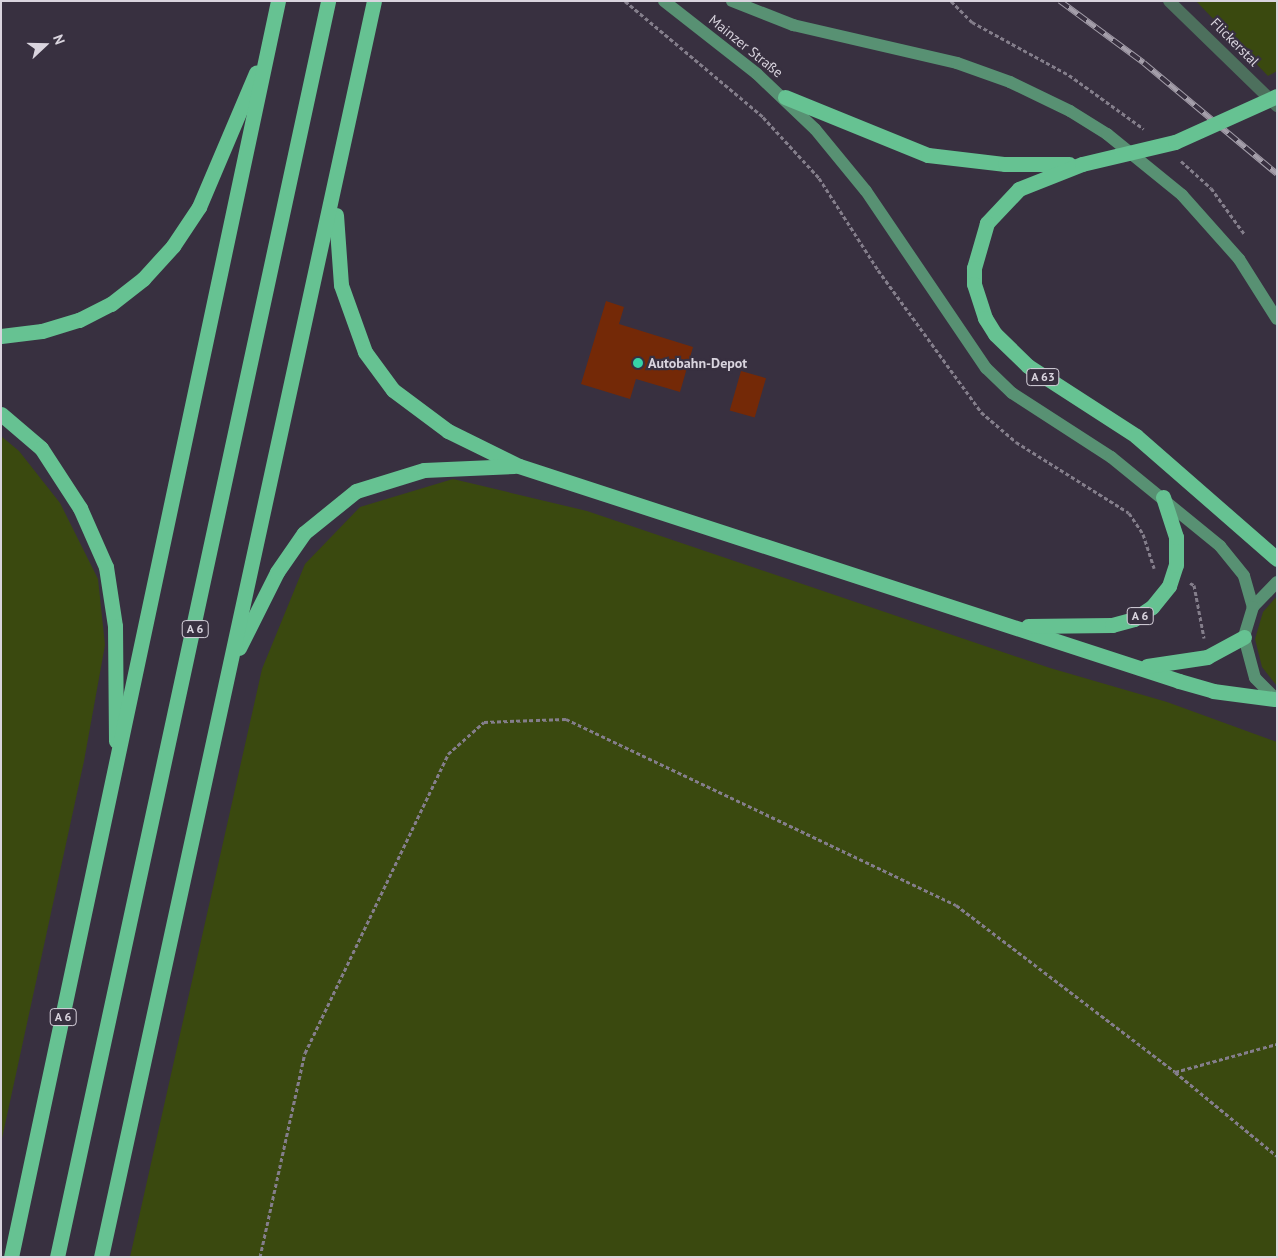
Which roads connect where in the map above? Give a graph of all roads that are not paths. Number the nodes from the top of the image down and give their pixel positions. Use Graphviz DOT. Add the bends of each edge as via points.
graph roads {
  1 [pos="278,1"];
  2 [pos="328,1"];
  3 [pos="374,1"];
  4 [pos="664,1"];
  5 [pos="732,1"];
  6 [pos="1169,1"];
  7 [pos="271,37"];
  8 [pos="1277,96"];
  9 [pos="785,97"];
  10 [pos="1277,106"];
  11 [pos="1082,164"];
  12 [pos="336,186"];
  13 [pos="1277,319"];
  14 [pos="1,336"];
  15 [pos="1,414"];
  16 [pos="519,466"];
  17 [pos="1163,497"];
  18 [pos="1277,559"];
  19 [pos="1277,582"];
  20 [pos="1253,607"];
  21 [pos="1008,626"];
  22 [pos="1244,637"];
  23 [pos="1140,666"];
  24 [pos="228,670"];
  25 [pos="1275,699"];
  26 [pos="115,777"];
  27 [pos="11,1257"];
  28 [pos="57,1257"];
  29 [pos="101,1257"];
  1 -- 7 [label="highway, A 6"];
  2 -- 28 [label="highway, A 6"];
  3 -- 12 [label="highway"];
  4 -- 9 [label="main road, Mainzer Straße"];
  5 -- 13 [label="main road" via="793,26 957,63 1010,82 1070,111 1107,134 1182,195 1239,259"];
  6 -- 10 [label="lane, Flickerstal"];
  7 -- 14 [label="highway" via="199,207 173,246 143,279 111,304 78,320 42,331"];
  7 -- 26 [label="highway, A 6"];
  8 -- 11 [label="highway, bridge" via="1175,142"];
  9 -- 11 [label="highway" via="928,155 1005,164"];
  9 -- 17 [label="main road, Mainzer Straße" via="866,190 986,368 1012,393 1111,456"];
  11 -- 18 [label="highway, A 63" via="1019,189 987,223 974,268 974,284 985,318 994,334 1028,366 1136,436"];
  12 -- 16 [label="highway" via="336,248 341,285 357,335 377,371 428,418"];
  12 -- 24 [label="highway"];
  15 -- 26 [label="highway, A 6" via="41,448 80,508 106,567 115,626"];
  16 -- 21 [label="highway"];
  16 -- 24 [label="highway" via="402,474 356,490 304,533 277,572"];
  17 -- 20 [label="main road, Mainzer Straße" via="1232,558 1244,576"];
  17 -- 21 [label="highway, A 6" via="1176,537 1176,566 1170,586 1152,607 1134,619 1112,625"];
  19 -- 20 [label="main road"];
  20 -- 22 [label="main road"];
  21 -- 23 [label="highway"];
  22 -- 23 [label="highway" via="1207,657 1171,665"];
  22 -- 25 [label="main road" via="1255,678"];
  23 -- 25 [label="highway" via="1213,691"];
  24 -- 29 [label="highway"];
  26 -- 27 [label="highway, A 6"];
}
